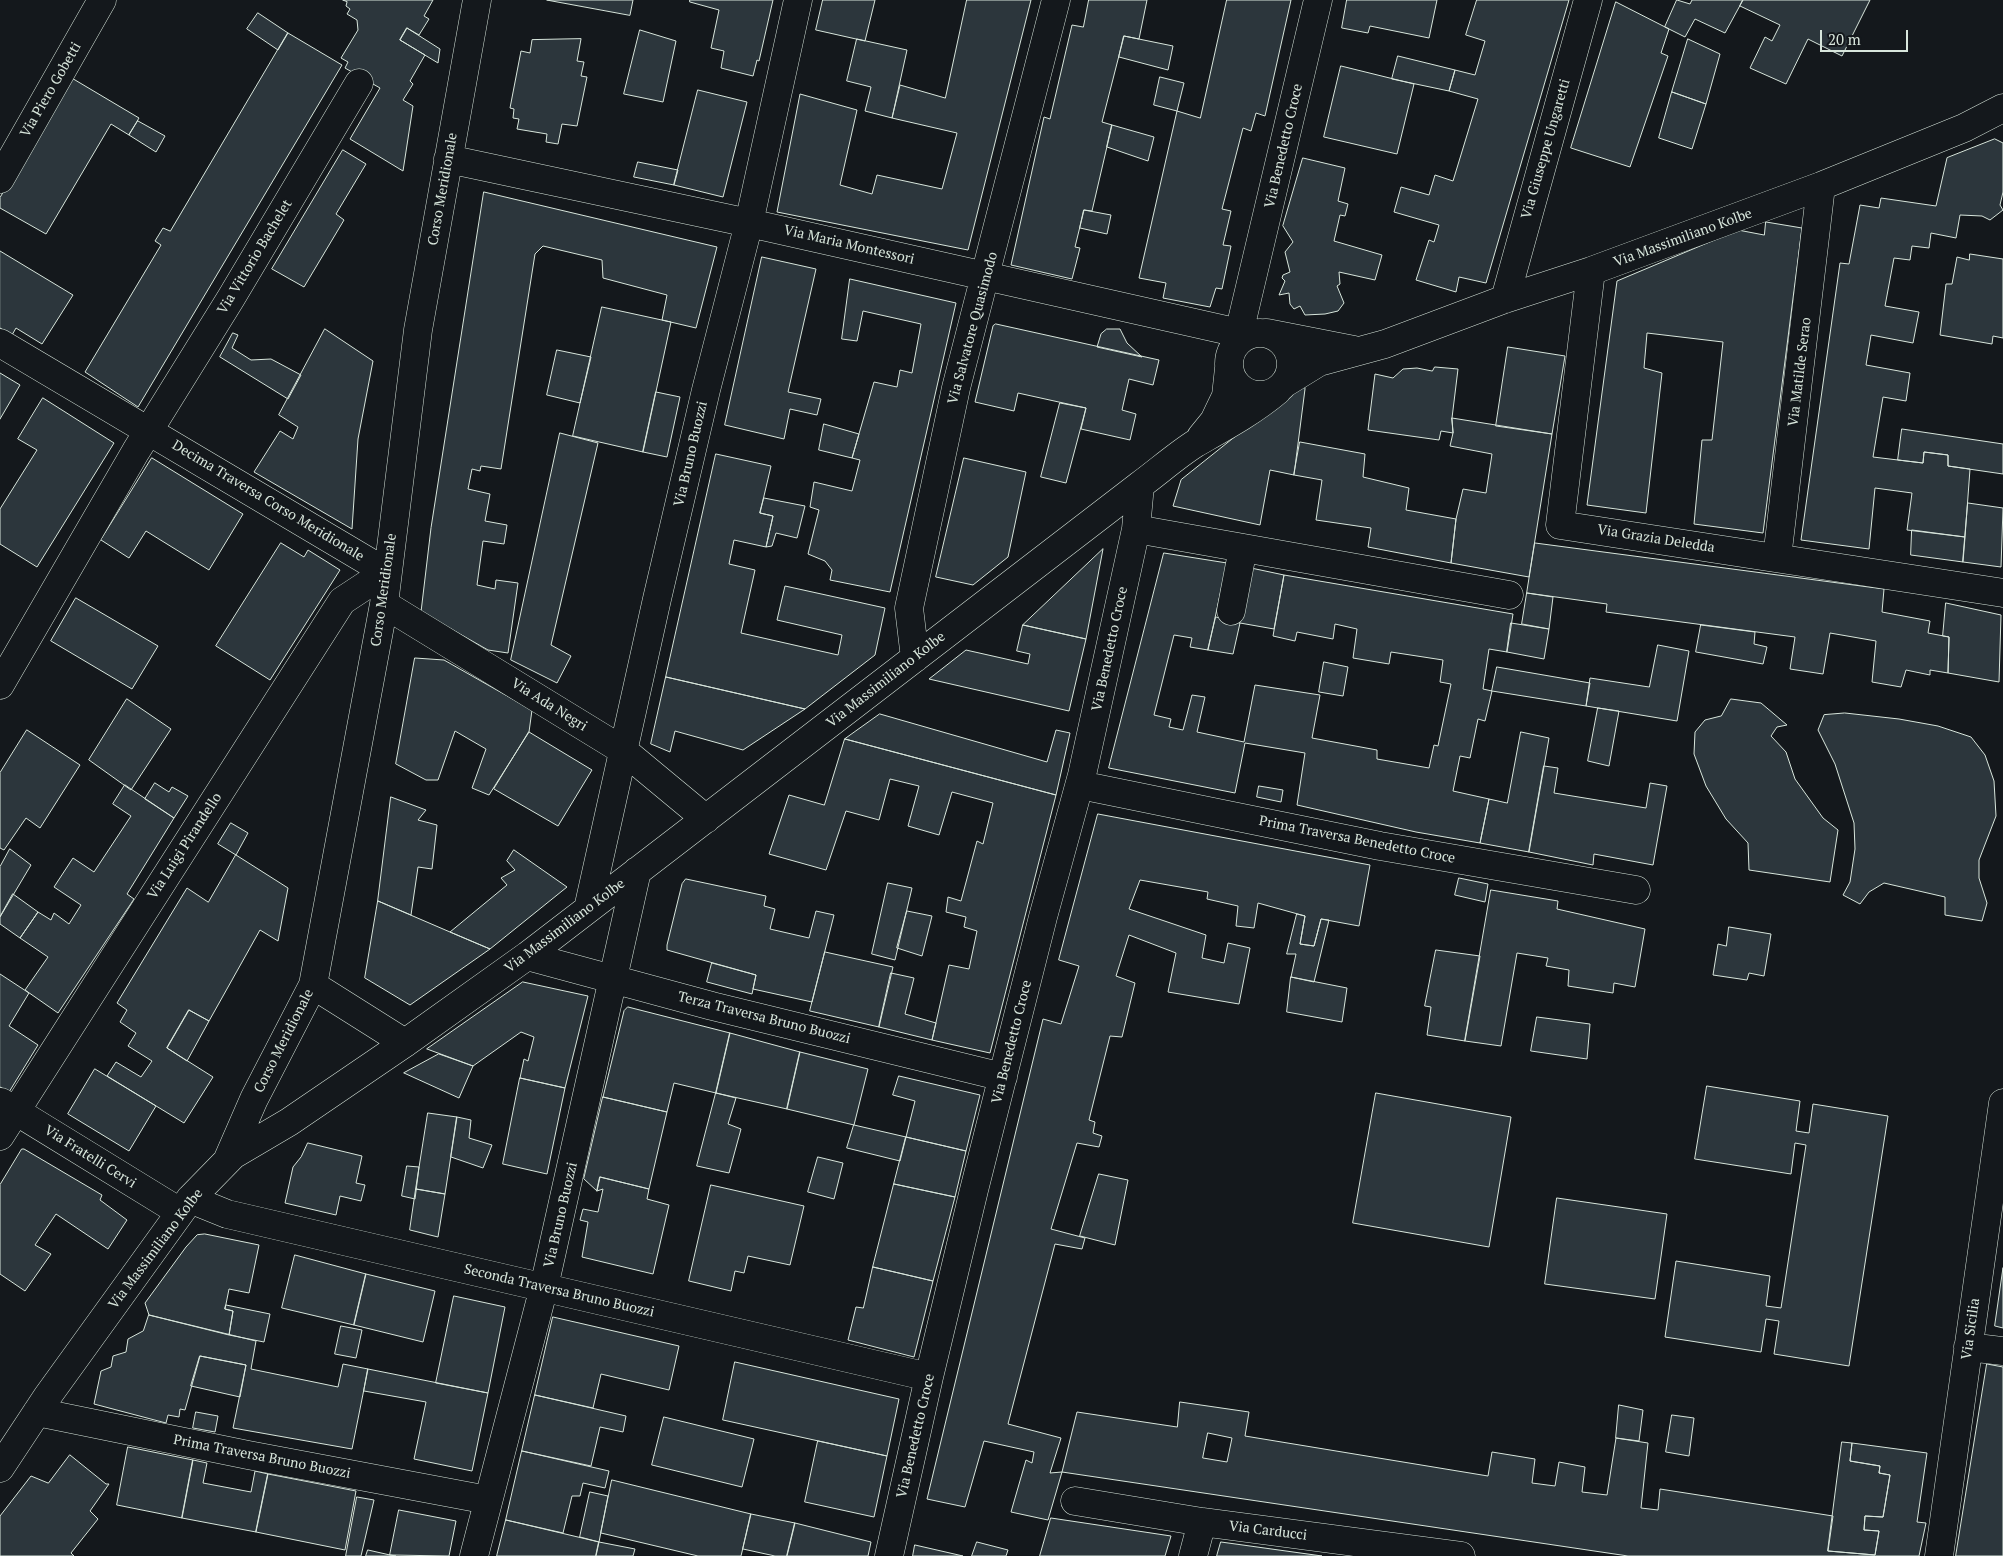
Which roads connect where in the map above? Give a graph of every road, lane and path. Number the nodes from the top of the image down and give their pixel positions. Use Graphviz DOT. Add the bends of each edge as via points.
graph roads {
  1 [pos="102,0"];
  2 [pos="477,0"];
  3 [pos="798,0"];
  4 [pos="1056,0"];
  5 [pos="1318,0"];
  6 [pos="1588,0"];
  7 [pos="359,83"];
  8 [pos="2003,108"];
  9 [pos="448,159"];
  10 [pos="0,179"];
  11 [pos="1821,186"];
  12 [pos="749,223"];
  13 [pos="1591,272"];
  14 [pos="986,277"];
  15 [pos="1505,299"];
  16 [pos="1252,334"];
  17 [pos="0,343"];
  18 [pos="1356,350"];
  19 [pos="1229,368"];
  20 [pos="1281,387"];
  21 [pos="149,430"];
  22 [pos="1195,444"];
  23 [pos="1140,484"];
  24 [pos="1136,529"];
  25 [pos="1243,548"];
  26 [pos="1777,558"];
  27 [pos="386,572"];
  28 [pos="2003,593"];
  29 [pos="1509,595"];
  30 [pos="384,604"];
  31 [pos="1231,610"];
  32 [pos="915,658"];
  33 [pos="0,685"];
  34 [pos="624,751"];
  35 [pos="1080,784"];
  36 [pos="706,818"];
  37 [pos="637,871"];
  38 [pos="1636,890"];
  39 [pos="588,909"];
  40 [pos="527,956"];
  41 [pos="614,979"];
  42 [pos="313,985"];
  43 [pos="405,1043"];
  44 [pos="1003,1077"];
  45 [pos="8,1106"];
  46 [pos="2002,1119"];
  47 [pos="0,1136"];
  48 [pos="230,1158"];
  49 [pos="185,1205"];
  50 [pos="544,1287"];
  51 [pos="1968,1347"];
  52 [pos="2003,1351"];
  53 [pos="929,1378"];
  54 [pos="37,1412"];
  55 [pos="0,1468"];
  56 [pos="488,1500"];
  57 [pos="1075,1501"];
  58 [pos="1202,1522"];
  59 [pos="474,1556"];
  60 [pos="889,1556"];
  61 [pos="1193,1556"];
  62 [pos="1461,1556"];
  63 [pos="1939,1556"];
  1 -- 10 [label="street, Via Piero Gobetti"];
  2 -- 9 [label="street, Corso Meridionale"];
  3 -- 12 [label="street, Via Bruno Buozzi"];
  4 -- 14 [label="street, Via Salvatore Quasimodo"];
  5 -- 16 [label="street, Via Benedetto Croce" via="1249,291"];
  6 -- 15 [label="street, Via Giuseppe Ungaretti"];
  7 -- 21 [label="street, Via Vittorio Bachelet"];
  8 -- 11 [label="street, Via Massimiliano Kolbe" via="1964,128"];
  9 -- 12 [label="street, Via Maria Montessori"];
  9 -- 27 [label="street, Corso Meridionale" via="418,330"];
  11 -- 13 [label="street, Via Massimiliano Kolbe"];
  11 -- 26 [label="street, Via Matilde Serao"];
  12 -- 14 [label="street, Via Maria Montessori"];
  12 -- 34 [label="street, Via Bruno Buozzi" via="706,390"];
  13 -- 15 [label="street, Via Massimiliano Kolbe"];
  13 -- 26 [label="street, Via Grazia Deledda" via="1560,525"];
  14 -- 16 [label="street, Via Maria Montessori"];
  14 -- 32 [label="street, Via Salvatore Quasimodo" via="956,388 909,608"];
  15 -- 18 [label="street, Via Massimiliano Kolbe" via="1385,344"];
  16 -- 18 [label="street, Via Massimiliano Kolbe"];
  16 -- 19 [label="street, Via Massimiliano Kolbe" via="1239,340 1233,348"];
  16 -- 20 [label="street" via="1277,338 1290,354 1290,374"];
  17 -- 21 [label="street"];
  18 -- 20 [label="street, Via Massimiliano Kolbe" via="1319,362"];
  19 -- 20 [label="street, Via Massimiliano Kolbe" via="1232,378 1247,392 1267,394"];
  19 -- 22 [label="street, Via Massimiliano Kolbe" via="1226,396 1214,421"];
  20 -- 22 [label="street, Via Massimiliano Kolbe" via="1260,405"];
  21 -- 27 [label="street, Decima Traversa Corso Meridionale"];
  21 -- 33 [label="street, Via Vittorio Bachelet"];
  22 -- 23 [label="street, Via Massimiliano Kolbe"];
  23 -- 24 [label="street, Via Benedetto Croce"];
  23 -- 32 [label="street, Via Massimiliano Kolbe"];
  24 -- 25 [label="street"];
  24 -- 35 [label="street, Via Benedetto Croce"];
  25 -- 29 [label="street"];
  25 -- 31 [label="street"];
  26 -- 28 [label="street, Via Grazia Deledda"];
  27 -- 30 [label="street, Corso Meridionale"];
  27 -- 45 [label="street, Via Luigi Pirandello" via="342,601"];
  30 -- 34 [label="street, Via Ada Negri"];
  30 -- 42 [label="street, Corso Meridionale"];
  32 -- 36 [label="street, Via Massimiliano Kolbe"];
  34 -- 36 [label="street, Via Ada Negri"];
  34 -- 39 [label="street, Via Bruno Buozzi"];
  35 -- 38 [label="street, Prima Traversa Benedetto Croce" via="1380,846"];
  35 -- 44 [label="street, Via Benedetto Croce"];
  36 -- 37 [label="street, Via Massimiliano Kolbe"];
  37 -- 39 [label="street, Via Massimiliano Kolbe"];
  37 -- 41 [label="street, Via Bruno Buozzi"];
  39 -- 40 [label="street, Via Massimiliano Kolbe"];
  40 -- 41 [label="street, Terza Traversa Bruno Buozzi"];
  40 -- 43 [label="street, Via Massimiliano Kolbe"];
  41 -- 44 [label="street, Terza Traversa Bruno Buozzi"];
  41 -- 50 [label="street, Via Bruno Buozzi"];
  42 -- 43 [label="street"];
  42 -- 48 [label="street, Corso Meridionale" via="254,1098"];
  43 -- 48 [label="street, Via Massimiliano Kolbe"];
  44 -- 53 [label="street, Via Benedetto Croce"];
  45 -- 47 [label="street, Via Luigi Pirandello"];
  45 -- 49 [label="street, Via Fratelli Cervi"];
  46 -- 51 [label="street, Via Sicilia"];
  48 -- 49 [label="street, Via Massimiliano Kolbe"];
  49 -- 50 [label="street, Seconda Traversa Bruno Buozzi"];
  49 -- 54 [label="street, Via Massimiliano Kolbe"];
  50 -- 53 [label="street, Seconda Traversa Bruno Buozzi"];
  50 -- 56 [label="street, Via Bruno Buozzi"];
  51 -- 52 [label="street"];
  51 -- 63 [label="street, Via Sicilia"];
  53 -- 60 [label="street, Via Benedetto Croce"];
  54 -- 55 [label="street, Via Massimiliano Kolbe"];
  54 -- 56 [label="street, Prima Traversa Bruno Buozzi"];
  56 -- 59 [label="street, Via Bruno Buozzi"];
  57 -- 58 [label="street, Via Carducci"];
  58 -- 61 [label="street"];
  58 -- 62 [label="street, Via Carducci"];
}
